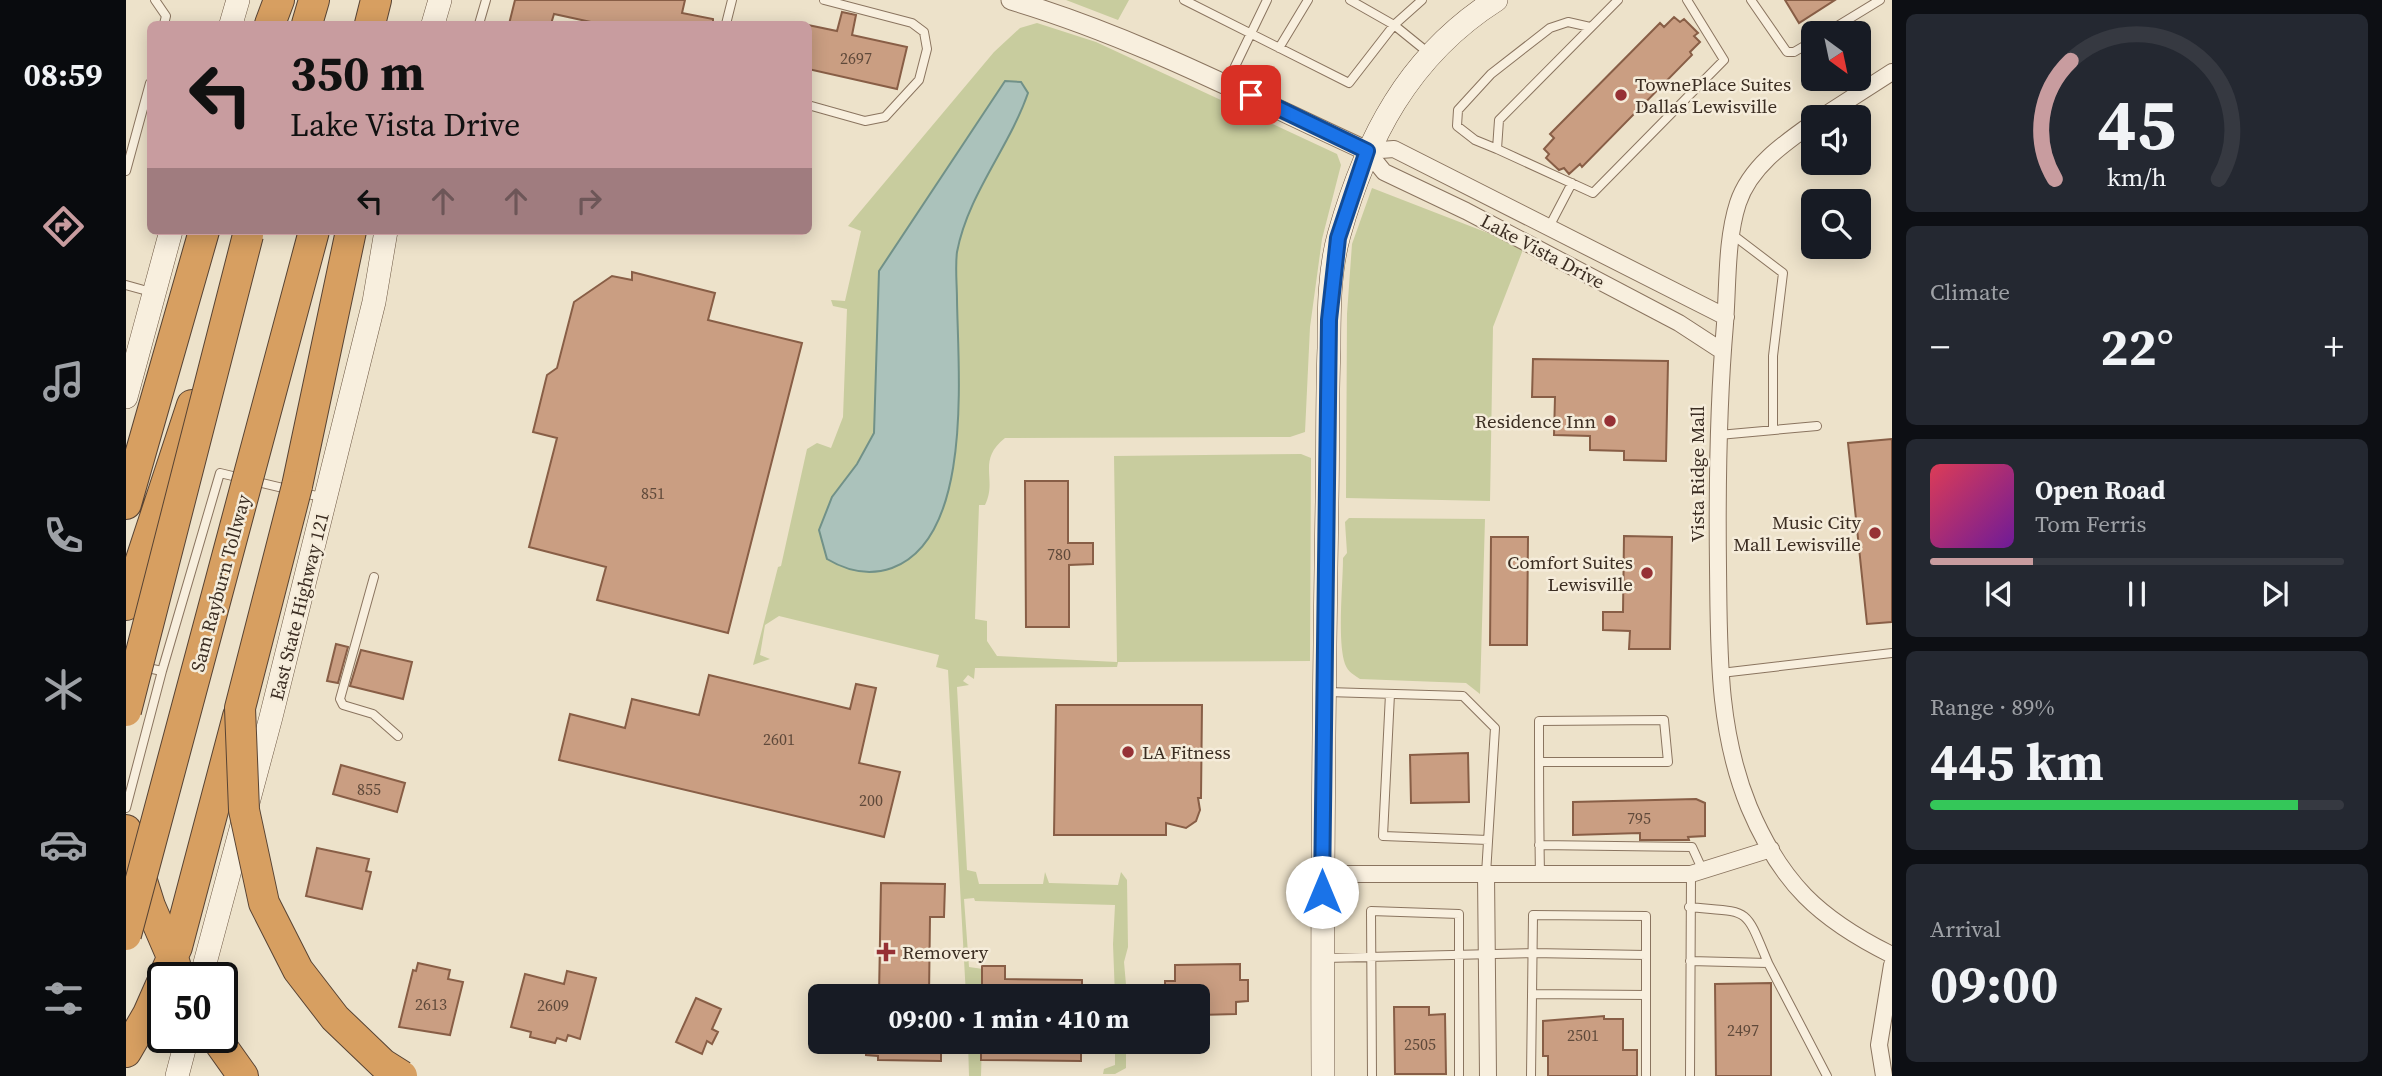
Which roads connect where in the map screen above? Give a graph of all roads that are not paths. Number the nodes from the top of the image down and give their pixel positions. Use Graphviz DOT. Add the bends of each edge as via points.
graph roads {
  1 [pos="155,0"];
  2 [pos="238,0"];
  3 [pos="279,0"];
  4 [pos="314,0"];
  5 [pos="376,0"];
  6 [pos="395,0"];
  7 [pos="428,0"];
  8 [pos="440,0"];
  9 [pos="486,0"];
  10 [pos="732,0"];
  11 [pos="824,0"];
  12 [pos="1011,0"];
  13 [pos="1184,0"];
  14 [pos="1268,0"];
  15 [pos="1308,0"];
  16 [pos="1350,0"];
  17 [pos="1422,0"];
  18 [pos="1496,0"];
  19 [pos="1618,0"];
  20 [pos="1687,0"];
  21 [pos="1751,0"];
  22 [pos="1880,0"];
  23 [pos="165,21"];
  24 [pos="232,21"];
  25 [pos="271,21"];
  26 [pos="308,21"];
  27 [pos="371,21"];
  28 [pos="391,21"];
  29 [pos="423,21"];
  30 [pos="434,21"];
  31 [pos="481,21"];
  32 [pos="727,21"];
  33 [pos="1846,21"];
  34 [pos="1394,25"];
  35 [pos="1590,27"];
  36 [pos="1251,34"];
  37 [pos="1279,48"];
  38 [pos="1801,48"];
  39 [pos="1431,55"];
  40 [pos="1892,72"];
  41 [pos="1227,83"];
  42 [pos="147,94"];
  43 [pos="1841,105"];
  44 [pos="812,107"];
  45 [pos="1801,132"];
  46 [pos="1497,149"];
  47 [pos="1367,151"];
  48 [pos="126,171"];
  49 [pos="1573,183"];
  50 [pos="1549,227"];
  51 [pos="1733,234"];
  52 [pos="171,235"];
  53 [pos="203,235"];
  54 [pos="248,235"];
  55 [pos="248,235"];
  56 [pos="313,235"];
  57 [pos="350,235"];
  58 [pos="385,235"];
  59 [pos="126,285"];
  60 [pos="154,293"];
  61 [pos="1726,317"];
  62 [pos="1722,351"];
  63 [pos="126,397"];
  64 [pos="1817,426"];
  65 [pos="1773,429"];
  66 [pos="1717,436"];
  67 [pos="325,498"];
  68 [pos="126,504"];
  69 [pos="374,577"];
  70 [pos="126,604"];
  71 [pos="1892,653"];
  72 [pos="126,663"];
  73 [pos="162,671"];
  74 [pos="1720,673"];
  75 [pos="1324,692"];
  76 [pos="1391,694"];
  77 [pos="240,708"];
  78 [pos="126,711"];
  79 [pos="398,736"];
  80 [pos="1539,762"];
  81 [pos="126,808"];
  82 [pos="126,830"];
  83 [pos="1488,840"];
  84 [pos="1539,845"];
  85 [pos="1771,849"];
  86 [pos="1697,872"];
  87 [pos="1322,874"];
  88 [pos="1486,874"];
  89 [pos="1540,874"];
  90 [pos="1689,906"];
  91 [pos="126,935"];
  92 [pos="1532,953"];
  93 [pos="1459,955"];
  94 [pos="1646,955"];
  95 [pos="1892,955"];
  96 [pos="1485,956"];
  97 [pos="1371,957"];
  98 [pos="1322,958"];
  99 [pos="1690,961"];
  100 [pos="170,962"];
  101 [pos="175,962"];
  102 [pos="205,962"];
  103 [pos="1768,963"];
  104 [pos="1892,965"];
  105 [pos="1532,994"];
  106 [pos="1646,995"];
  107 [pos="147,1016"];
  108 [pos="126,1052"];
  109 [pos="183,1053"];
  110 [pos="188,1053"];
  111 [pos="227,1053"];
  112 [pos="177,1076"];
  113 [pos="192,1076"];
  114 [pos="243,1076"];
  115 [pos="402,1076"];
  116 [pos="1323,1076"];
  117 [pos="1372,1076"];
  118 [pos="1459,1076"];
  119 [pos="1488,1076"];
  120 [pos="1531,1076"];
  121 [pos="1646,1076"];
  122 [pos="1690,1076"];
  123 [pos="1827,1076"];
  124 [pos="1884,1076"];
  1 -- 23 [label="lane"];
  2 -- 24 [label="main road"];
  3 -- 25 [label="highway"];
  4 -- 26 [label="highway"];
  5 -- 27 [label="highway"];
  6 -- 28 [label="highway"];
  7 -- 29 [label="main road"];
  8 -- 30 [label="main road"];
  9 -- 31 [label="lane"];
  10 -- 32 [label="lane"];
  11 -- 44 [label="lane" via="912,23 924,32 927,49 919,80 885,117 866,121"];
  12 -- 41 [label="street, Lake Vista Drive" via="1129,40"];
  13 -- 36 [label="lane"];
  14 -- 36 [label="lane"];
  15 -- 37 [label="lane"];
  16 -- 34 [label="lane"];
  17 -- 34 [label="lane"];
  18 -- 39 [label="main road"];
  19 -- 35 [label="lane"];
  20 -- 49 [label="lane" via="1724,60 1593,193"];
  21 -- 38 [label="lane" via="1787,52"];
  22 -- 33 [label="lane"];
  34 -- 37 [label="lane" via="1349,83"];
  34 -- 39 [label="lane"];
  35 -- 46 [label="lane" via="1499,120"];
  35 -- 46 [label="lane" via="1568,23 1550,28 1491,74 1458,110 1457,126"];
  36 -- 37 [label="lane"];
  36 -- 41 [label="lane"];
  39 -- 47 [label="main road" via="1390,109"];
  40 -- 43 [label="street"];
  41 -- 47 [label="street, Lake Vista Drive"];
  42 -- 48 [label="lane"];
  45 -- 51 [label="street, Vista Ridge Mall" via="1749,179 1738,203"];
  46 -- 49 [label="lane"];
  47 -- 50 [label="street, Lake Vista Drive" via="1394,149"];
  47 -- 62 [label="street, Lake Vista Drive" via="1384,172 1679,323"];
  47 -- 75 [label="main road" via="1338,238 1332,276"];
  49 -- 50 [label="lane"];
  50 -- 61 [label="street, Lake Vista Drive"];
  51 -- 61 [label="street, Vista Ridge Mall"];
  51 -- 65 [label="lane" via="1783,273 1773,356"];
  52 -- 60 [label="main road"];
  53 -- 68 [label="highway"];
  54 -- 70 [label="highway, bridge"];
  55 -- 78 [label="highway, bridge"];
  56 -- 91 [label="highway, Sam Rayburn Tollway, bridge"];
  57 -- 77 [label="highway, bridge" via="307,452"];
  58 -- 67 [label="main road, East State Highway 121" via="374,302"];
  59 -- 60 [label="lane"];
  60 -- 63 [label="main road"];
  61 -- 62 [label="street, Vista Ridge Mall"];
  62 -- 66 [label="street, Vista Ridge Mall"];
  64 -- 65 [label="lane"];
  65 -- 66 [label="lane"];
  66 -- 74 [label="street, Vista Ridge Mall"];
  67 -- 73 [label="lane" via="220,473"];
  67 -- 102 [label="main road, East State Highway 121"];
  69 -- 79 [label="lane" via="340,699 343,705 382,719"];
  71 -- 74 [label="lane"];
  72 -- 73 [label="lane"];
  73 -- 81 [label="lane"];
  74 -- 85 [label="street, Vista Ridge Mall" via="1731,758"];
  75 -- 76 [label="lane"];
  75 -- 87 [label="main road"];
  76 -- 83 [label="lane" via="1463,696 1495,728"];
  76 -- 83 [label="lane" via="1383,836"];
  77 -- 100 [label="highway, bridge"];
  77 -- 115 [label="highway, bridge" via="244,810 264,903 298,970 335,1018"];
  80 -- 80 [label="lane" via="1539,722 1664,720 1668,762"];
  80 -- 84 [label="lane"];
  82 -- 101 [label="highway, bridge" via="150,906"];
  83 -- 88 [label="lane"];
  84 -- 86 [label="lane" via="1692,847"];
  84 -- 89 [label="lane"];
  85 -- 86 [label="street"];
  85 -- 95 [label="street, Vista Ridge Mall" via="1801,894 1821,913"];
  86 -- 89 [label="street"];
  86 -- 90 [label="lane"];
  87 -- 88 [label="street"];
  87 -- 98 [label="main road"];
  88 -- 89 [label="street"];
  88 -- 96 [label="street"];
  90 -- 99 [label="lane"];
  90 -- 103 [label="lane" via="1740,912 1749,918"];
  92 -- 94 [label="lane"];
  92 -- 94 [label="lane" via="1533,915 1646,916"];
  92 -- 96 [label="lane"];
  92 -- 105 [label="lane"];
  93 -- 96 [label="lane"];
  93 -- 97 [label="lane"];
  93 -- 97 [label="lane" via="1459,914 1371,911"];
  93 -- 118 [label="lane"];
  94 -- 106 [label="lane"];
  96 -- 119 [label="street"];
  97 -- 98 [label="lane"];
  97 -- 117 [label="lane"];
  98 -- 116 [label="main road"];
  99 -- 103 [label="lane"];
  99 -- 122 [label="lane"];
  103 -- 123 [label="lane"];
  104 -- 124 [label="street" via="1879,1045"];
  105 -- 106 [label="lane"];
  105 -- 120 [label="lane"];
  106 -- 121 [label="lane"];
  107 -- 108 [label="highway"];
  109 -- 112 [label="main road"];
  110 -- 113 [label="main road"];
  111 -- 114 [label="highway"];
}
